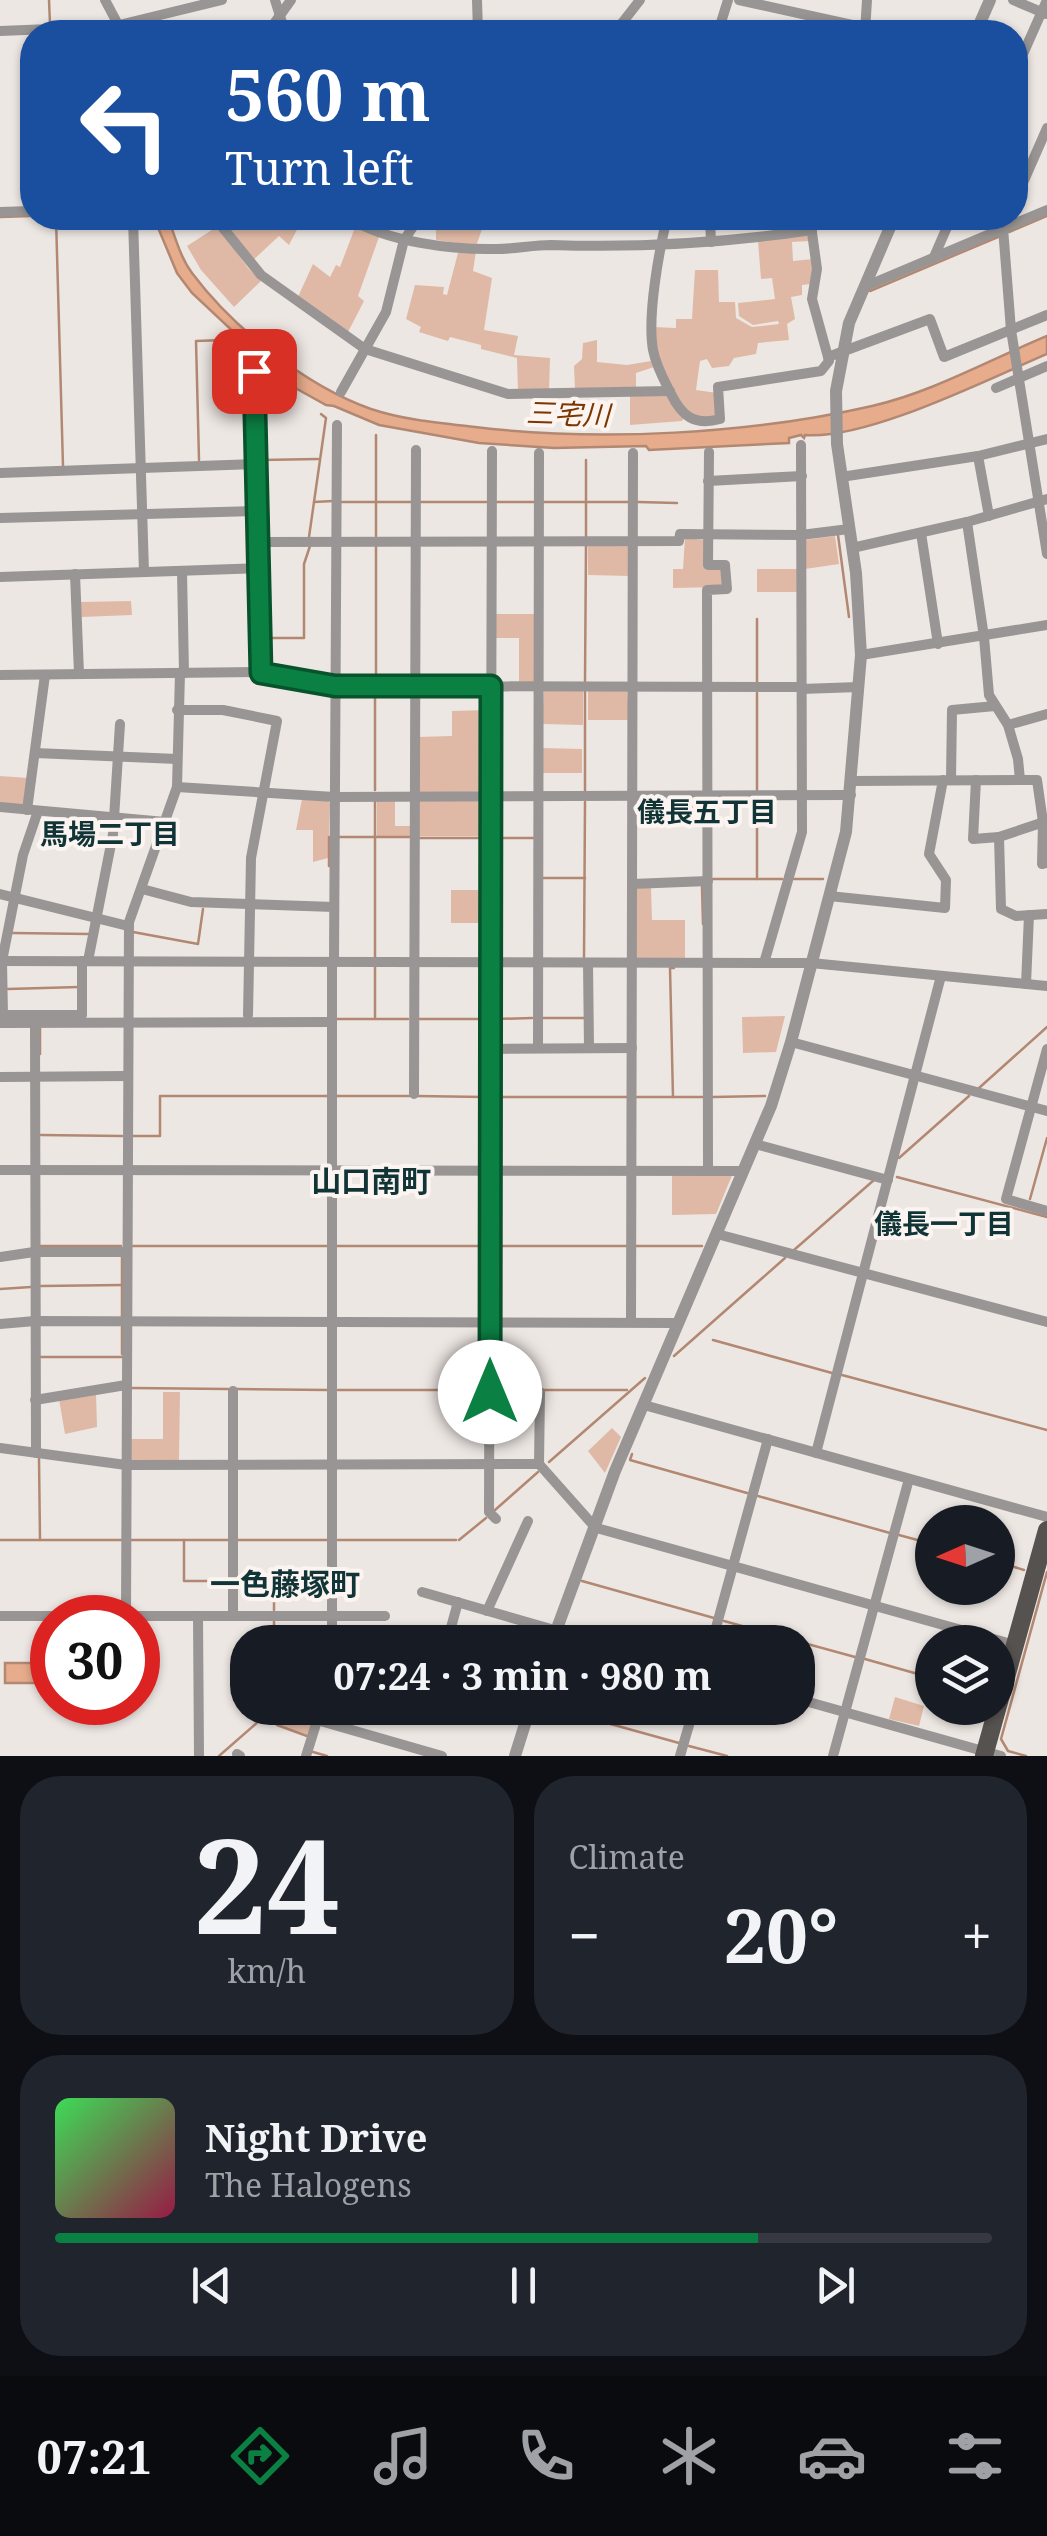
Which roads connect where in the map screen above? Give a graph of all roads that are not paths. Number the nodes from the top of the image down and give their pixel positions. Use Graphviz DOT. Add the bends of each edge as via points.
graph roads {
  1 [pos="219,0"];
  2 [pos="275,0"];
  3 [pos="291,0"];
  4 [pos="640,0"];
  5 [pos="739,0"];
  6 [pos="1013,0"];
  7 [pos="1047,0"];
  8 [pos="281,14"];
  9 [pos="1044,14"];
  10 [pos="151,20"];
  11 [pos="277,20"];
  12 [pos="282,20"];
  13 [pos="624,20"];
  14 [pos="820,20"];
  15 [pos="1028,46"];
  16 [pos="1047,128"];
  17 [pos="1028,171"];
  18 [pos="133,230"];
  19 [pos="224,230"];
  20 [pos="372,230"];
  21 [pos="411,230"];
  22 [pos="664,230"];
  23 [pos="710,230"];
  24 [pos="812,230"];
  25 [pos="889,230"];
  26 [pos="947,230"];
  27 [pos="991,230"];
  28 [pos="1005,230"];
  29 [pos="404,240"];
  30 [pos="711,242"];
  31 [pos="660,244"];
  32 [pos="934,258"];
  33 [pos="863,288"];
  34 [pos="1047,314"];
  35 [pos="1012,334"];
  36 [pos="365,349"];
  37 [pos="835,355"];
  38 [pos="1047,366"];
  39 [pos="254,371"];
  40 [pos="1020,376"];
  41 [pos="996,388"];
  42 [pos="340,392"];
  43 [pos="670,392"];
  44 [pos="337,425"];
  45 [pos="1047,439"];
  46 [pos="1028,443"];
  47 [pos="801,445"];
  48 [pos="416,450"];
  49 [pos="492,451"];
  50 [pos="633,452"];
  51 [pos="708,452"];
  52 [pos="540,453"];
  53 [pos="978,456"];
  54 [pos="257,464"];
  55 [pos="141,468"];
  56 [pos="0,473"];
  57 [pos="802,476"];
  58 [pos="841,477"];
  59 [pos="708,482"];
  60 [pos="1043,501"];
  61 [pos="259,511"];
  62 [pos="142,514"];
  63 [pos="989,516"];
  64 [pos="0,518"];
  65 [pos="967,522"];
  66 [pos="849,529"];
  67 [pos="920,533"];
  68 [pos="708,534"];
  69 [pos="802,535"];
  70 [pos="415,541"];
  71 [pos="492,541"];
  72 [pos="540,541"];
  73 [pos="633,541"];
  74 [pos="260,542"];
  75 [pos="336,542"];
  76 [pos="852,548"];
  77 [pos="1047,554"];
  78 [pos="261,568"];
  79 [pos="182,571"];
  80 [pos="144,572"];
  81 [pos="75,574"];
  82 [pos="0,577"];
  83 [pos="1047,625"];
  84 [pos="984,637"];
  85 [pos="938,644"];
  86 [pos="861,655"];
  87 [pos="182,673"];
  88 [pos="261,673"];
  89 [pos="45,674"];
  90 [pos="79,674"];
  91 [pos="0,675"];
  92 [pos="335,686"];
  93 [pos="415,686"];
  94 [pos="491,686"];
  95 [pos="539,686"];
  96 [pos="633,686"];
  97 [pos="707,687"];
  98 [pos="859,687"];
  99 [pos="801,688"];
  100 [pos="995,706"];
  101 [pos="177,710"];
  102 [pos="1047,714"];
  103 [pos="120,724"];
  104 [pos="1008,726"];
  105 [pos="34,752"];
  106 [pos="118,757"];
  107 [pos="176,759"];
  108 [pos="947,780"];
  109 [pos="976,780"];
  110 [pos="1020,780"];
  111 [pos="176,787"];
  112 [pos="852,788"];
  113 [pos="264,793"];
  114 [pos="334,797"];
  115 [pos="414,797"];
  116 [pos="490,797"];
  117 [pos="539,797"];
  118 [pos="804,797"];
  119 [pos="632,798"];
  120 [pos="708,798"];
  121 [pos="0,808"];
  122 [pos="32,810"];
  123 [pos="112,817"];
  124 [pos="165,822"];
  125 [pos="1045,822"];
  126 [pos="999,838"];
  127 [pos="1047,864"];
  128 [pos="708,881"];
  129 [pos="632,884"];
  130 [pos="142,889"];
  131 [pos="0,894"];
  132 [pos="829,896"];
  133 [pos="15,898"];
  134 [pos="250,904"];
  135 [pos="334,907"];
  136 [pos="1047,914"];
  137 [pos="1029,915"];
  138 [pos="95,918"];
  139 [pos="128,926"];
  140 [pos="1,961"];
  141 [pos="85,961"];
  142 [pos="127,962"];
  143 [pos="248,962"];
  144 [pos="333,962"];
  145 [pos="414,962"];
  146 [pos="490,963"];
  147 [pos="538,963"];
  148 [pos="588,963"];
  149 [pos="632,963"];
  150 [pos="708,963"];
  151 [pos="764,963"];
  152 [pos="811,964"];
  153 [pos="941,976"];
  154 [pos="1026,984"];
  155 [pos="1047,986"];
  156 [pos="248,1016"];
  157 [pos="0,1022"];
  158 [pos="36,1022"];
  159 [pos="332,1022"];
  160 [pos="127,1023"];
  161 [pos="791,1042"];
  162 [pos="538,1048"];
  163 [pos="588,1048"];
  164 [pos="632,1048"];
  165 [pos="490,1049"];
  166 [pos="1047,1049"];
  167 [pos="36,1076"];
  168 [pos="126,1076"];
  169 [pos="915,1076"];
  170 [pos="0,1077"];
  171 [pos="414,1094"];
  172 [pos="1031,1106"];
  173 [pos="1047,1111"];
  174 [pos="755,1144"];
  175 [pos="0,1170"];
  176 [pos="35,1170"];
  177 [pos="708,1170"];
  178 [pos="126,1171"];
  179 [pos="332,1171"];
  180 [pos="490,1171"];
  181 [pos="631,1171"];
  182 [pos="743,1172"];
  183 [pos="888,1180"];
  184 [pos="1047,1211"];
  185 [pos="716,1234"];
  186 [pos="34,1252"];
  187 [pos="126,1252"];
  188 [pos="0,1257"];
  189 [pos="864,1273"];
  190 [pos="35,1321"];
  191 [pos="126,1321"];
  192 [pos="332,1321"];
  193 [pos="490,1321"];
  194 [pos="631,1321"];
  195 [pos="1047,1322"];
  196 [pos="678,1323"];
  197 [pos="0,1324"];
  198 [pos="126,1385"];
  199 [pos="233,1391"];
  200 [pos="540,1392"];
  201 [pos="35,1400"];
  202 [pos="644,1405"];
  203 [pos="768,1440"];
  204 [pos="0,1448"];
  205 [pos="816,1452"];
  206 [pos="36,1453"];
  207 [pos="126,1464"];
  208 [pos="233,1464"];
  209 [pos="332,1464"];
  210 [pos="490,1464"];
  211 [pos="539,1464"];
  212 [pos="910,1479"];
  213 [pos="1047,1517"];
  214 [pos="496,1519"];
  215 [pos="528,1521"];
  216 [pos="593,1527"];
  217 [pos="1047,1530"];
  218 [pos="733,1566"];
  219 [pos="422,1592"];
  220 [pos="126,1595"];
  221 [pos="458,1602"];
  222 [pos="874,1606"];
  223 [pos="488,1611"];
  224 [pos="0,1616"];
  225 [pos="30,1616"];
  226 [pos="160,1616"];
  227 [pos="198,1616"];
  228 [pos="233,1616"];
  229 [pos="332,1616"];
  230 [pos="385,1616"];
  231 [pos="332,1625"];
  232 [pos="452,1625"];
  233 [pos="524,1625"];
  234 [pos="558,1625"];
  235 [pos="717,1625"];
  236 [pos="943,1625"];
  237 [pos="1015,1645"];
  238 [pos="815,1704"];
  239 [pos="845,1712"];
  240 [pos="315,1725"];
  241 [pos="333,1725"];
  242 [pos="524,1725"];
  243 [pos="689,1725"];
  244 [pos="997,1725"];
  245 [pos="417,1752"];
  246 [pos="990,1755"];
  247 [pos="198,1756"];
  248 [pos="306,1756"];
  249 [pos="442,1756"];
  250 [pos="514,1756"];
  251 [pos="680,1756"];
  252 [pos="832,1756"];
  1 -- 10 [label="street"];
  2 -- 8 [label="street"];
  3 -- 8 [label="street"];
  4 -- 13 [label="street"];
  5 -- 14 [label="street"];
  6 -- 9 [label="street"];
  7 -- 9 [label="street"];
  8 -- 11 [label="street"];
  8 -- 12 [label="street"];
  9 -- 15 [label="street"];
  16 -- 17 [label="street"];
  18 -- 55 [label="street"];
  19 -- 36 [label="street" via="260,276"];
  20 -- 29 [label="street"];
  21 -- 29 [label="street"];
  22 -- 31 [label="street"];
  23 -- 30 [label="street"];
  24 -- 30 [label="street"];
  24 -- 37 [label="street" via="812,300"];
  25 -- 33 [label="street"];
  26 -- 32 [label="street"];
  27 -- 32 [label="street"];
  28 -- 35 [label="street"];
  29 -- 31 [label="street" via="496,250"];
  29 -- 36 [label="street" via="386,312"];
  30 -- 31 [label="street"];
  31 -- 43 [label="street" via="652,340"];
  32 -- 33 [label="street"];
  33 -- 37 [label="street"];
  34 -- 35 [label="street"];
  35 -- 37 [label="street" via="944,357 930,319"];
  35 -- 40 [label="street"];
  36 -- 42 [label="street"];
  36 -- 43 [label="street" via="508,394"];
  37 -- 43 [label="street" via="821,371 718,387 721,416 715,421 686,418"];
  37 -- 58 [label="street"];
  38 -- 40 [label="street"];
  39 -- 54 [label="street"];
  40 -- 41 [label="street"];
  40 -- 46 [label="street"];
  44 -- 75 [label="street"];
  45 -- 46 [label="street"];
  46 -- 53 [label="street"];
  46 -- 60 [label="street"];
  47 -- 57 [label="street"];
  48 -- 70 [label="street"];
  49 -- 71 [label="street"];
  50 -- 73 [label="street"];
  51 -- 59 [label="street"];
  52 -- 72 [label="street"];
  53 -- 58 [label="street"];
  53 -- 63 [label="street"];
  54 -- 55 [label="street"];
  54 -- 61 [label="street"];
  55 -- 56 [label="street"];
  55 -- 62 [label="street"];
  57 -- 59 [label="street"];
  57 -- 69 [label="street"];
  58 -- 66 [label="street"];
  59 -- 68 [label="street"];
  60 -- 63 [label="street"];
  60 -- 77 [label="street"];
  61 -- 62 [label="street"];
  61 -- 74 [label="street"];
  62 -- 64 [label="street"];
  62 -- 80 [label="street"];
  63 -- 65 [label="street"];
  65 -- 67 [label="street"];
  65 -- 84 [label="street"];
  66 -- 69 [label="street"];
  66 -- 76 [label="street"];
  67 -- 76 [label="street"];
  67 -- 85 [label="street"];
  68 -- 69 [label="street"];
  68 -- 73 [label="street"];
  68 -- 97 [label="street" via="708,565 726,565 726,589 708,590"];
  69 -- 99 [label="street"];
  70 -- 71 [label="street"];
  70 -- 75 [label="street"];
  70 -- 93 [label="street"];
  71 -- 72 [label="street"];
  71 -- 94 [label="street"];
  72 -- 73 [label="street"];
  72 -- 95 [label="street"];
  73 -- 96 [label="street"];
  74 -- 75 [label="street"];
  74 -- 78 [label="street"];
  75 -- 92 [label="street"];
  76 -- 86 [label="street"];
  78 -- 79 [label="street"];
  78 -- 88 [label="street"];
  79 -- 80 [label="street"];
  79 -- 87 [label="street"];
  80 -- 81 [label="street"];
  81 -- 82 [label="street"];
  81 -- 90 [label="street"];
  83 -- 84 [label="street"];
  84 -- 85 [label="street"];
  84 -- 100 [label="street"];
  85 -- 86 [label="street"];
  86 -- 98 [label="street"];
  87 -- 88 [label="street"];
  87 -- 90 [label="street"];
  87 -- 101 [label="street"];
  88 -- 92 [label="street"];
  89 -- 90 [label="street"];
  89 -- 91 [label="street"];
  89 -- 105 [label="street"];
  92 -- 93 [label="street"];
  92 -- 114 [label="street"];
  93 -- 94 [label="street"];
  93 -- 115 [label="street"];
  94 -- 95 [label="street"];
  94 -- 116 [label="street"];
  95 -- 96 [label="street"];
  95 -- 117 [label="street"];
  96 -- 97 [label="street"];
  96 -- 119 [label="street"];
  97 -- 99 [label="street"];
  97 -- 120 [label="street"];
  98 -- 99 [label="street"];
  98 -- 112 [label="street"];
  99 -- 118 [label="street"];
  100 -- 104 [label="street"];
  100 -- 108 [label="street" via="952,710"];
  101 -- 107 [label="street"];
  101 -- 113 [label="street" via="223,710 277,721"];
  102 -- 104 [label="street"];
  103 -- 106 [label="street"];
  104 -- 110 [label="street"];
  105 -- 106 [label="street"];
  105 -- 122 [label="street"];
  106 -- 107 [label="street"];
  106 -- 123 [label="street"];
  107 -- 111 [label="street"];
  108 -- 109 [label="street"];
  108 -- 112 [label="street"];
  108 -- 132 [label="street" via="929,854 946,880 945,908"];
  109 -- 110 [label="street"];
  109 -- 126 [label="street" via="973,838"];
  110 -- 125 [label="street" via="1037,780"];
  111 -- 113 [label="street"];
  111 -- 124 [label="street"];
  112 -- 118 [label="street"];
  112 -- 132 [label="street"];
  113 -- 114 [label="street"];
  113 -- 134 [label="street"];
  114 -- 115 [label="street"];
  114 -- 135 [label="street"];
  115 -- 116 [label="street"];
  115 -- 145 [label="street"];
  116 -- 117 [label="street"];
  116 -- 146 [label="street"];
  117 -- 119 [label="street"];
  117 -- 147 [label="street"];
  118 -- 120 [label="street"];
  118 -- 151 [label="street" via="802,832"];
  119 -- 120 [label="street"];
  119 -- 129 [label="street"];
  120 -- 128 [label="street"];
  121 -- 122 [label="street"];
  122 -- 123 [label="street"];
  122 -- 133 [label="street"];
  123 -- 124 [label="street"];
  123 -- 138 [label="street"];
  124 -- 130 [label="street"];
  125 -- 126 [label="street"];
  125 -- 127 [label="street"];
  126 -- 137 [label="street" via="1001,908"];
  128 -- 129 [label="street"];
  128 -- 150 [label="street"];
  129 -- 149 [label="street"];
  130 -- 134 [label="street" via="191,902"];
  130 -- 139 [label="street"];
  131 -- 133 [label="street"];
  132 -- 152 [label="street"];
  133 -- 138 [label="street"];
  133 -- 140 [label="street"];
  134 -- 135 [label="street"];
  134 -- 143 [label="street"];
  135 -- 144 [label="street"];
  136 -- 137 [label="street"];
  137 -- 154 [label="street"];
  138 -- 139 [label="street"];
  138 -- 141 [label="street"];
  139 -- 142 [label="street"];
  140 -- 141 [label="street"];
  140 -- 141 [label="street" via="3,1015 82,1015"];
  141 -- 142 [label="street"];
  142 -- 143 [label="street"];
  142 -- 160 [label="street"];
  143 -- 144 [label="street"];
  143 -- 156 [label="street"];
  144 -- 145 [label="street"];
  144 -- 159 [label="street"];
  145 -- 146 [label="street"];
  145 -- 171 [label="street"];
  146 -- 147 [label="street"];
  146 -- 165 [label="street"];
  147 -- 148 [label="street"];
  147 -- 162 [label="street"];
  148 -- 149 [label="street"];
  148 -- 163 [label="street"];
  149 -- 150 [label="street"];
  149 -- 164 [label="street"];
  150 -- 151 [label="street"];
  150 -- 177 [label="street"];
  151 -- 152 [label="street"];
  152 -- 153 [label="street"];
  152 -- 161 [label="street"];
  153 -- 154 [label="street"];
  153 -- 169 [label="street"];
  154 -- 155 [label="street"];
  157 -- 158 [label="street"];
  158 -- 160 [label="street"];
  158 -- 167 [label="street"];
  159 -- 160 [label="street"];
  159 -- 179 [label="street"];
  160 -- 168 [label="street"];
  161 -- 169 [label="street"];
  161 -- 174 [label="street"];
  162 -- 163 [label="street"];
  162 -- 165 [label="street"];
  163 -- 164 [label="street"];
  164 -- 181 [label="street"];
  165 -- 180 [label="street"];
  166 -- 172 [label="street"];
  167 -- 168 [label="street"];
  167 -- 170 [label="street"];
  167 -- 176 [label="street"];
  168 -- 178 [label="street"];
  169 -- 172 [label="street"];
  169 -- 183 [label="street"];
  172 -- 173 [label="street"];
  172 -- 184 [label="street" via="1006,1200"];
  174 -- 182 [label="street"];
  174 -- 183 [label="street"];
  175 -- 176 [label="street"];
  176 -- 178 [label="street"];
  176 -- 186 [label="street"];
  177 -- 181 [label="street"];
  177 -- 182 [label="street"];
  178 -- 179 [label="street"];
  178 -- 187 [label="street"];
  179 -- 180 [label="street"];
  179 -- 192 [label="street"];
  180 -- 181 [label="street"];
  180 -- 193 [label="street"];
  181 -- 194 [label="street"];
  182 -- 185 [label="street"];
  183 -- 189 [label="street"];
  185 -- 189 [label="street"];
  185 -- 196 [label="street"];
  186 -- 187 [label="street"];
  186 -- 188 [label="street"];
  186 -- 190 [label="street"];
  187 -- 191 [label="street"];
  189 -- 195 [label="street"];
  189 -- 205 [label="street"];
  190 -- 191 [label="street"];
  190 -- 197 [label="street"];
  190 -- 201 [label="street"];
  191 -- 192 [label="street"];
  191 -- 198 [label="street"];
  192 -- 193 [label="street"];
  192 -- 209 [label="street"];
  193 -- 194 [label="street"];
  193 -- 210 [label="street"];
  194 -- 196 [label="street"];
  196 -- 202 [label="street"];
  198 -- 201 [label="street"];
  198 -- 207 [label="street"];
  199 -- 208 [label="street"];
  200 -- 211 [label="street"];
  201 -- 206 [label="street"];
  202 -- 203 [label="street"];
  202 -- 216 [label="street"];
  203 -- 205 [label="street"];
  203 -- 218 [label="street"];
  204 -- 206 [label="street"];
  205 -- 212 [label="street"];
  206 -- 207 [label="street"];
  207 -- 208 [label="street"];
  207 -- 220 [label="street"];
  208 -- 209 [label="street"];
  208 -- 228 [label="street"];
  209 -- 210 [label="street"];
  209 -- 229 [label="street"];
  210 -- 211 [label="street"];
  210 -- 214 [label="street" via="489,1512"];
  211 -- 216 [label="street"];
  212 -- 213 [label="street"];
  212 -- 222 [label="street"];
  215 -- 223 [label="street"];
  216 -- 218 [label="street"];
  216 -- 234 [label="street"];
  217 -- 237 [label="main road"];
  218 -- 222 [label="street"];
  218 -- 235 [label="street"];
  219 -- 221 [label="street"];
  221 -- 223 [label="street"];
  221 -- 232 [label="street"];
  222 -- 236 [label="street"];
  222 -- 239 [label="street"];
  223 -- 233 [label="street"];
  224 -- 225 [label="street"];
  226 -- 227 [label="street"];
  227 -- 228 [label="street"];
  227 -- 247 [label="street"];
  228 -- 229 [label="street"];
  229 -- 230 [label="street"];
  229 -- 231 [label="street"];
  238 -- 239 [label="street"];
  239 -- 246 [label="street"];
  239 -- 252 [label="street"];
  240 -- 248 [label="street"];
  241 -- 245 [label="street"];
  242 -- 250 [label="street"];
  243 -- 251 [label="street"];
  244 -- 246 [label="main road"];
  245 -- 249 [label="street"];
}
